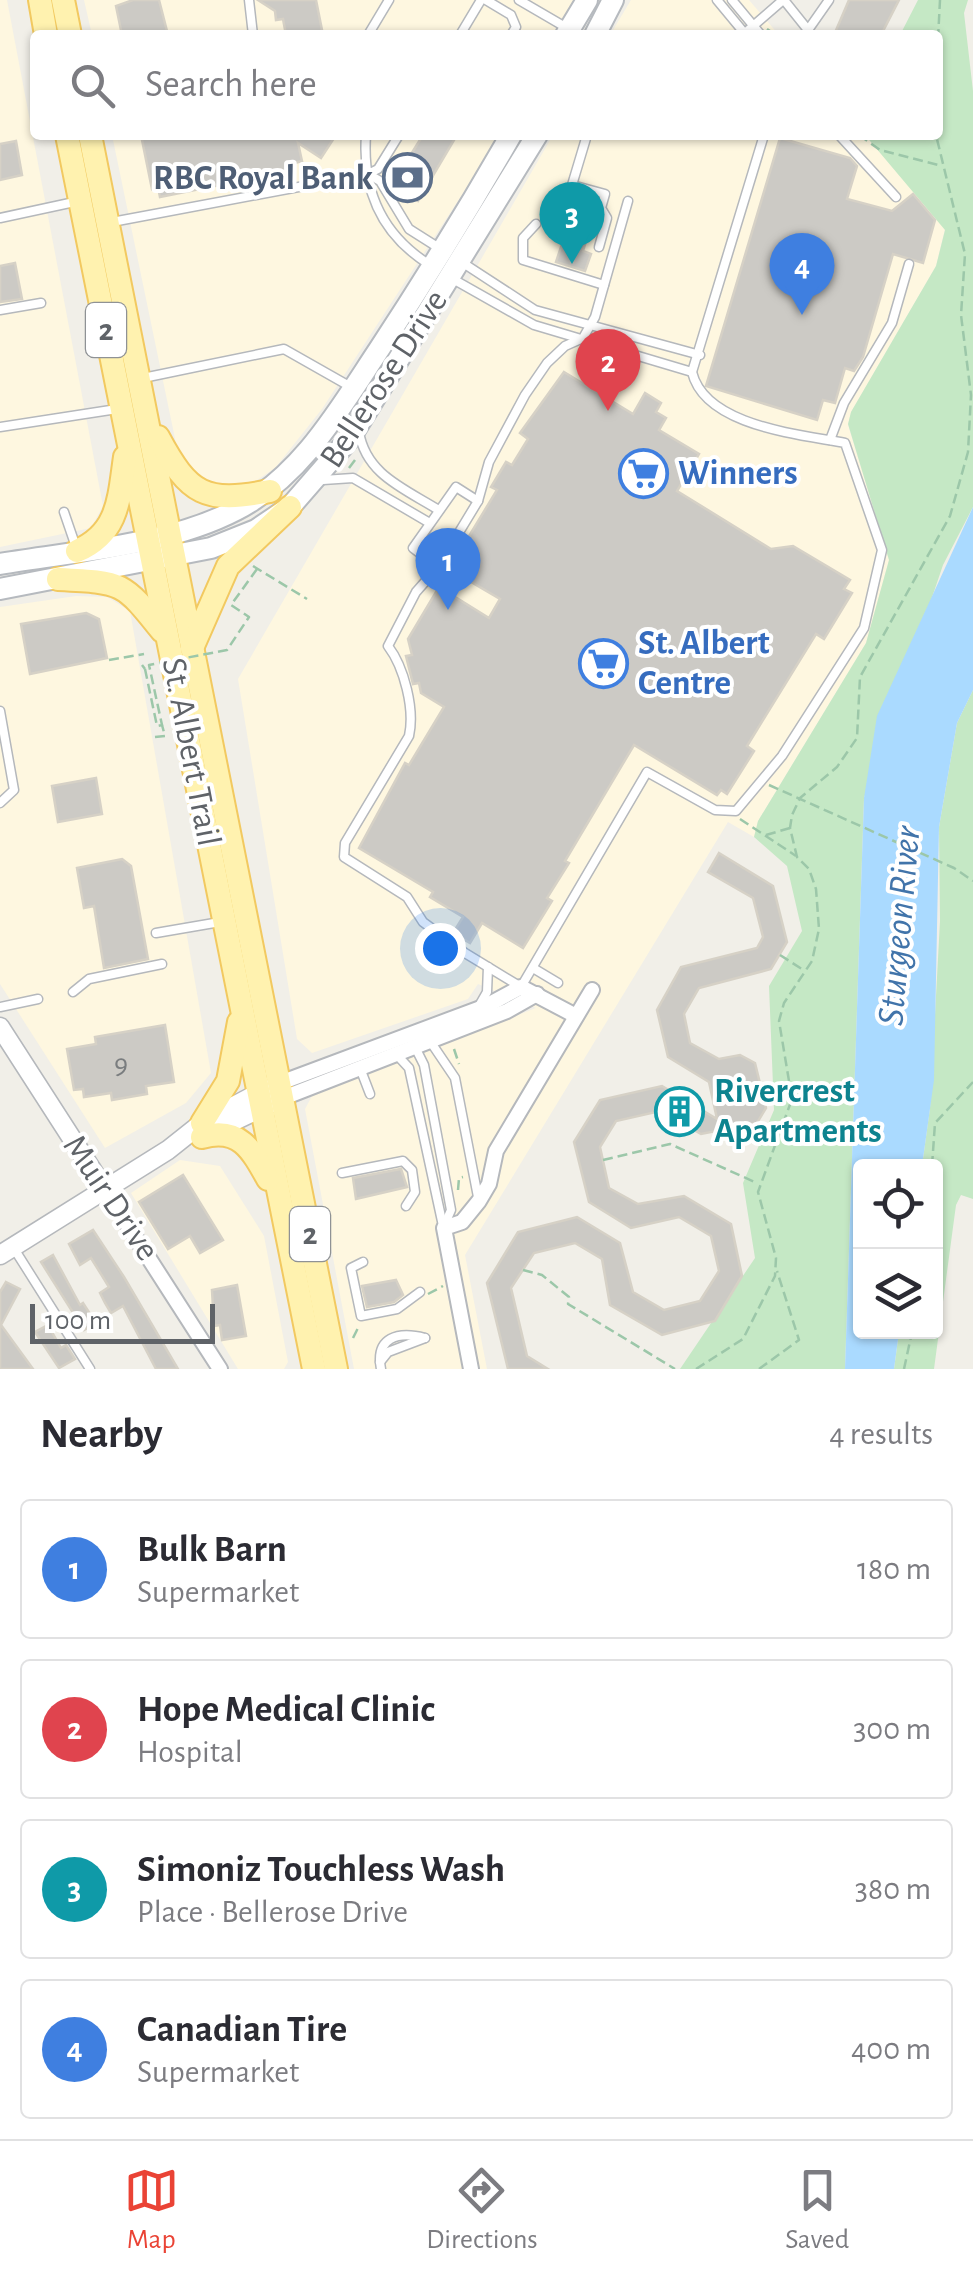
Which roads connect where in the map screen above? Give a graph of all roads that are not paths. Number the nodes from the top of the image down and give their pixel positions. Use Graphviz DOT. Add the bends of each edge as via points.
graph roads {
  1 [pos="40,0"];
  2 [pos="63,0"];
  3 [pos="249,0"];
  4 [pos="388,0"];
  5 [pos="483,0"];
  6 [pos="519,0"];
  7 [pos="586,0"];
  8 [pos="717,0"];
  9 [pos="732,0"];
  10 [pos="828,0"];
  11 [pos="780,1"];
  12 [pos="612,3"];
  13 [pos="754,25"];
  14 [pos="45,30"];
  15 [pos="69,30"];
  16 [pos="252,30"];
  17 [pos="371,30"];
  18 [pos="463,30"];
  19 [pos="514,30"];
  20 [pos="565,30"];
  21 [pos="569,30"];
  22 [pos="598,30"];
  23 [pos="743,30"];
  24 [pos="750,30"];
  25 [pos="760,30"];
  26 [pos="67,140"];
  27 [pos="91,140"];
  28 [pos="366,140"];
  29 [pos="395,140"];
  30 [pos="509,140"];
  31 [pos="534,140"];
  32 [pos="585,140"];
  33 [pos="763,140"];
  34 [pos="844,140"];
  35 [pos="368,174"];
  36 [pos="896,197"];
  37 [pos="80,200"];
  38 [pos="628,201"];
  39 [pos="0,218"];
  40 [pos="108,223"];
  41 [pos="536,224"];
  42 [pos="599,247"];
  43 [pos="909,264"];
  44 [pos="447,265"];
  45 [pos="604,285"];
  46 [pos="40,302"];
  47 [pos="0,310"];
  48 [pos="590,324"];
  49 [pos="584,338"];
  50 [pos="700,356"];
  51 [pos="692,372"];
  52 [pos="138,379"];
  53 [pos="353,388"];
  54 [pos="122,408"];
  55 [pos="146,413"];
  56 [pos="358,426"];
  57 [pos="0,427"];
  58 [pos="127,438"];
  59 [pos="830,440"];
  60 [pos="315,483"];
  61 [pos="270,491"];
  62 [pos="478,502"];
  63 [pos="290,507"];
  64 [pos="436,509"];
  65 [pos="64,512"];
  66 [pos="428,522"];
  67 [pos="158,535"];
  68 [pos="77,551"];
  69 [pos="163,560"];
  70 [pos="0,564"];
  71 [pos="438,567"];
  72 [pos="58,579"];
  73 [pos="0,589"];
  74 [pos="168,638"];
  75 [pos="192,648"];
  76 [pos="0,710"];
  77 [pos="0,803"];
  78 [pos="224,922"];
  79 [pos="156,932"];
  80 [pos="162,964"];
  81 [pos="488,967"];
  82 [pos="532,968"];
  83 [pos="558,984"];
  84 [pos="520,987"];
  85 [pos="592,990"];
  86 [pos="73,992"];
  87 [pos="537,994"];
  88 [pos="38,998"];
  89 [pos="241,1004"];
  90 [pos="0,1007"];
  91 [pos="477,1009"];
  92 [pos="576,1016"];
  93 [pos="0,1027"];
  94 [pos="403,1035"];
  95 [pos="430,1041"];
  96 [pos="414,1047"];
  97 [pos="396,1054"];
  98 [pos="360,1068"];
  99 [pos="370,1094"];
  100 [pos="271,1095"];
  101 [pos="202,1130"];
  102 [pos="342,1172"];
  103 [pos="105,1190"];
  104 [pos="280,1200"];
  105 [pos="479,1201"];
  106 [pos="406,1206"];
  107 [pos="444,1228"];
  108 [pos="6,1251"];
  109 [pos="363,1262"];
  110 [pos="420,1292"];
  111 [pos="425,1338"];
  112 [pos="308,1361"];
  113 [pos="380,1366"];
  114 [pos="90,1369"];
  115 [pos="220,1369"];
  116 [pos="336,1369"];
  117 [pos="471,1369"];
  1 -- 14 [label="main road"];
  2 -- 15 [label="main road"];
  3 -- 16 [label="lane"];
  4 -- 17 [label="lane"];
  5 -- 18 [label="lane"];
  5 -- 19 [label="lane" via="511,15"];
  6 -- 20 [label="lane"];
  7 -- 21 [label="main road"];
  8 -- 23 [label="lane"];
  9 -- 13 [label="lane"];
  10 -- 11 [label="lane" via="808,30"];
  11 -- 13 [label="lane"];
  12 -- 22 [label="main road"];
  13 -- 24 [label="lane"];
  13 -- 25 [label="lane"];
  26 -- 37 [label="main road, St. Albert Trail / 2"];
  27 -- 40 [label="main road, St. Albert Trail / 2"];
  28 -- 35 [label="lane"];
  29 -- 35 [label="lane"];
  30 -- 44 [label="main road, Bellerose Drive"];
  31 -- 44 [label="main road, Bellerose Drive"];
  32 -- 42 [label="lane" via="572,184 605,194"];
  33 -- 50 [label="lane"];
  34 -- 36 [label="lane"];
  35 -- 40 [label="lane"];
  35 -- 44 [label="lane" via="409,229"];
  35 -- 44 [label="lane" via="366,189 399,243"];
  37 -- 39 [label="lane"];
  37 -- 54 [label="main road, St. Albert Trail / 2"];
  38 -- 45 [label="lane"];
  40 -- 52 [label="main road, St. Albert Trail / 2"];
  41 -- 45 [label="lane" via="523,238 523,260"];
  43 -- 59 [label="lane" via="892,323"];
  44 -- 48 [label="lane" via="535,310"];
  44 -- 49 [label="lane" via="534,325"];
  44 -- 53 [label="main road, Bellerose Drive"];
  44 -- 56 [label="main road, Bellerose Drive"];
  45 -- 48 [label="lane"];
  46 -- 47 [label="lane"];
  48 -- 49 [label="lane"];
  48 -- 50 [label="lane"];
  49 -- 51 [label="lane"];
  49 -- 62 [label="lane" via="547,363 524,395 489,462"];
  50 -- 51 [label="lane"];
  51 -- 59 [label="lane" via="700,394 725,414"];
  52 -- 53 [label="lane" via="284,349"];
  52 -- 55 [label="main road, St. Albert Trail / 2"];
  53 -- 61 [label="main road, Bellerose Drive"];
  54 -- 57 [label="lane"];
  54 -- 58 [label="main road, St. Albert Trail / 2"];
  55 -- 61 [label="main road" via="175,470 198,490 227,498"];
  55 -- 67 [label="main road, St. Albert Trail / 2"];
  56 -- 60 [label="main road, Bellerose Drive"];
  56 -- 64 [label="lane" via="362,452 376,470"];
  58 -- 67 [label="main road, St. Albert Trail / 2"];
  58 -- 68 [label="main road" via="112,522 103,537"];
  59 -- 82 [label="lane" via="845,443 882,550 864,628 763,782 731,812 715,810 647,772"];
  60 -- 63 [label="main road, Bellerose Drive"];
  60 -- 66 [label="lane" via="353,478"];
  61 -- 67 [label="main road, Bellerose Drive" via="232,513"];
  62 -- 64 [label="lane" via="456,487"];
  62 -- 71 [label="lane"];
  63 -- 69 [label="main road, Bellerose Drive" via="256,530"];
  63 -- 75 [label="main road" via="228,566"];
  64 -- 66 [label="lane"];
  65 -- 68 [label="lane"];
  66 -- 71 [label="lane" via="413,548"];
  67 -- 68 [label="main road, Bellerose Drive"];
  67 -- 69 [label="main road, St. Albert Trail / 2"];
  68 -- 70 [label="main road, Bellerose Drive"];
  69 -- 72 [label="main road, Bellerose Drive"];
  69 -- 74 [label="main road, St. Albert Trail / 2"];
  69 -- 75 [label="main road, St. Albert Trail / 2"];
  71 -- 81 [label="lane" via="416,592 388,646 412,718 408,736 345,844 344,857 407,896 423,922"];
  72 -- 73 [label="main road, Bellerose Drive"];
  72 -- 74 [label="main road" via="110,583 132,592"];
  74 -- 78 [label="main road, St. Albert Trail / 2"];
  75 -- 100 [label="main road, St. Albert Trail / 2"];
  76 -- 77 [label="lane" via="14,790"];
  78 -- 79 [label="lane"];
  78 -- 89 [label="main road, St. Albert Trail / 2"];
  80 -- 86 [label="lane" via="89,979"];
  81 -- 84 [label="lane"];
  81 -- 91 [label="lane" via="487,992"];
  82 -- 83 [label="lane"];
  82 -- 84 [label="lane"];
  84 -- 87 [label="street"];
  84 -- 91 [label="street"];
  85 -- 92 [label="street"];
  87 -- 92 [label="street"];
  87 -- 95 [label="street"];
  88 -- 90 [label="lane"];
  89 -- 100 [label="main road, St. Albert Trail / 2"];
  89 -- 101 [label="main road" via="228,1081"];
  91 -- 94 [label="street"];
  92 -- 105 [label="street" via="496,1151"];
  93 -- 103 [label="street, Muir Drive"];
  94 -- 95 [label="lane"];
  94 -- 96 [label="street"];
  94 -- 100 [label="street"];
  95 -- 96 [label="street"];
  95 -- 105 [label="lane" via="454,1078"];
  96 -- 97 [label="street"];
  96 -- 107 [label="lane" via="424,1065 450,1210"];
  97 -- 98 [label="street"];
  97 -- 107 [label="lane" via="409,1068"];
  98 -- 99 [label="lane"];
  98 -- 100 [label="street"];
  100 -- 101 [label="street"];
  100 -- 104 [label="main road, St. Albert Trail / 2"];
  100 -- 116 [label="main road, St. Albert Trail / 2"];
  101 -- 103 [label="street"];
  101 -- 104 [label="main road" via="246,1143"];
  102 -- 106 [label="lane" via="404,1161 415,1192"];
  103 -- 108 [label="street"];
  103 -- 115 [label="street, Muir Drive"];
  104 -- 112 [label="main road, St. Albert Trail / 2"];
  105 -- 107 [label="street" via="462,1222"];
  107 -- 117 [label="street"];
  108 -- 114 [label="lane"];
  109 -- 110 [label="lane" via="352,1268 361,1316 397,1309"];
  111 -- 113 [label="lane" via="394,1336 379,1350"];
}
